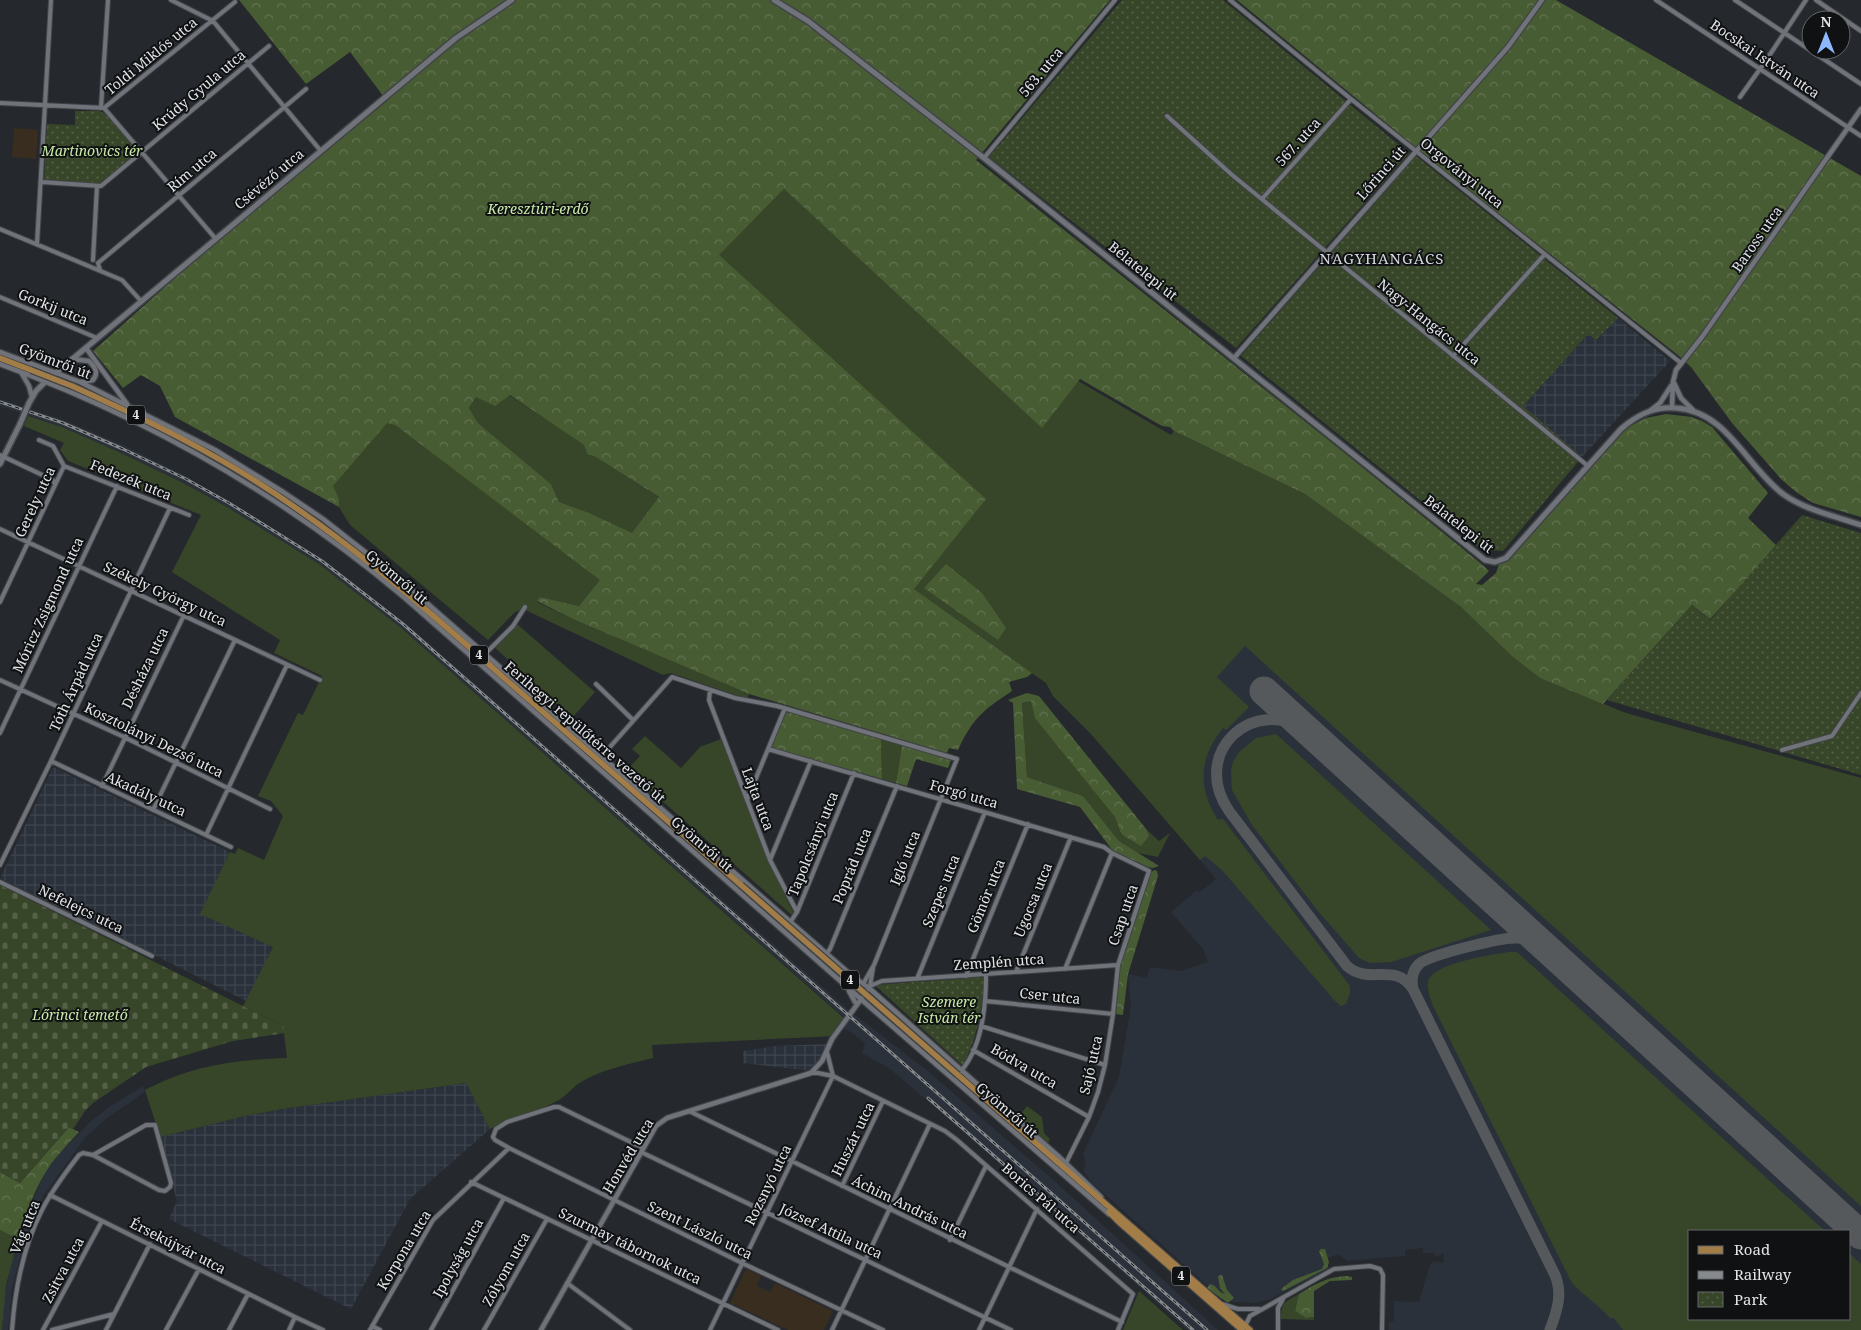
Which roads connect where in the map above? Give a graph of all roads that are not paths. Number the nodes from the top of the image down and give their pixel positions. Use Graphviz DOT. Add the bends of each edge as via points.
graph roads {
  1 [pos="51,0"];
  2 [pos="108,0"];
  3 [pos="170,0"];
  4 [pos="512,0"];
  5 [pos="774,0"];
  6 [pos="1115,0"];
  7 [pos="1230,0"];
  8 [pos="1542,0"];
  9 [pos="1656,0"];
  10 [pos="1735,0"];
  11 [pos="1806,0"];
  12 [pos="1816,0"];
  13 [pos="235,2"];
  14 [pos="213,21"];
  15 [pos="1861,31"];
  16 [pos="1784,33"];
  17 [pos="269,46"];
  18 [pos="248,64"];
  19 [pos="1760,69"];
  20 [pos="1861,84"];
  21 [pos="306,90"];
  22 [pos="1740,96"];
  23 [pos="1351,99"];
  24 [pos="0,103"];
  25 [pos="45,106"];
  26 [pos="285,107"];
  27 [pos="103,108"];
  28 [pos="1861,109"];
  29 [pos="1167,116"];
  30 [pos="1849,128"];
  31 [pos="1861,136"];
  32 [pos="320,150"];
  33 [pos="1416,151"];
  34 [pos="142,152"];
  35 [pos="984,158"];
  36 [pos="42,182"];
  37 [pos="95,185"];
  38 [pos="179,195"];
  39 [pos="1262,199"];
  40 [pos="0,229"];
  41 [pos="215,238"];
  42 [pos="37,244"];
  43 [pos="1326,253"];
  44 [pos="1545,254"];
  45 [pos="93,260"];
  46 [pos="98,262"];
  47 [pos="85,264"];
  48 [pos="100,270"];
  49 [pos="0,297"];
  50 [pos="141,301"];
  51 [pos="97,338"];
  52 [pos="86,348"];
  53 [pos="0,352"];
  54 [pos="1453,356"];
  55 [pos="0,358"];
  56 [pos="1234,358"];
  57 [pos="72,359"];
  58 [pos="1681,363"];
  59 [pos="0,364"];
  60 [pos="33,367"];
  61 [pos="21,371"];
  62 [pos="57,372"];
  63 [pos="71,378"];
  64 [pos="46,382"];
  65 [pos="80,382"];
  66 [pos="1673,382"];
  67 [pos="66,390"];
  68 [pos="31,400"];
  69 [pos="128,405"];
  70 [pos="1672,408"];
  71 [pos="1693,410"];
  72 [pos="1650,411"];
  73 [pos="39,440"];
  74 [pos="2,456"];
  75 [pos="0,464"];
  76 [pos="64,466"];
  77 [pos="1588,466"];
  78 [pos="55,486"];
  79 [pos="117,486"];
  80 [pos="170,508"];
  81 [pos="189,515"];
  82 [pos="1861,524"];
  83 [pos="0,529"];
  84 [pos="28,542"];
  85 [pos="1495,562"];
  86 [pos="79,566"];
  87 [pos="131,590"];
  88 [pos="0,602"];
  89 [pos="525,607"];
  90 [pos="184,615"];
  91 [pos="235,640"];
  92 [pos="486,654"];
  93 [pos="287,664"];
  94 [pos="0,680"];
  95 [pos="320,680"];
  96 [pos="596,684"];
  97 [pos="20,690"];
  98 [pos="710,690"];
  99 [pos="1861,692"];
  100 [pos="785,708"];
  101 [pos="74,713"];
  102 [pos="633,720"];
  103 [pos="0,733"];
  104 [pos="124,737"];
  105 [pos="768,749"];
  106 [pos="1782,750"];
  107 [pos="602,756"];
  108 [pos="51,761"];
  109 [pos="811,761"];
  110 [pos="176,764"];
  111 [pos="854,773"];
  112 [pos="102,786"];
  113 [pos="897,786"];
  114 [pos="228,788"];
  115 [pos="941,799"];
  116 [pos="747,800"];
  117 [pos="270,809"];
  118 [pos="153,810"];
  119 [pos="985,812"];
  120 [pos="1028,824"];
  121 [pos="206,835"];
  122 [pos="1071,837"];
  123 [pos="231,847"];
  124 [pos="1112,853"];
  125 [pos="770,860"];
  126 [pos="0,866"];
  127 [pos="1148,871"];
  128 [pos="0,882"];
  129 [pos="797,912"];
  130 [pos="791,921"];
  131 [pos="827,953"];
  132 [pos="152,956"];
  133 [pos="1118,965"];
  134 [pos="1065,969"];
  135 [pos="1016,972"];
  136 [pos="986,975"];
  137 [pos="869,976"];
  138 [pos="966,976"];
  139 [pos="917,979"];
  140 [pos="882,981"];
  141 [pos="862,984"];
  142 [pos="846,986"];
  143 [pos="869,987"];
  144 [pos="857,996"];
  145 [pos="862,1000"];
  146 [pos="985,1000"];
  147 [pos="855,1002"];
  148 [pos="868,1005"];
  149 [pos="855,1008"];
  150 [pos="1113,1014"];
  151 [pos="981,1026"];
  152 [pos="973,1050"];
  153 [pos="827,1052"];
  154 [pos="1105,1065"];
  155 [pos="811,1073"];
  156 [pos="959,1073"];
  157 [pos="833,1076"];
  158 [pos="883,1101"];
  159 [pos="689,1111"];
  160 [pos="1089,1117"];
  161 [pos="930,1124"];
  162 [pos="509,1148"];
  163 [pos="642,1150"];
  164 [pos="93,1154"];
  165 [pos="791,1161"];
  166 [pos="1066,1163"];
  167 [pos="986,1166"];
  168 [pos="471,1182"];
  169 [pos="842,1186"];
  170 [pos="50,1195"];
  171 [pos="504,1198"];
  172 [pos="614,1200"];
  173 [pos="890,1209"];
  174 [pos="1037,1209"];
  175 [pos="767,1214"];
  176 [pos="547,1219"];
  177 [pos="102,1221"];
  178 [pos="1122,1221"];
  179 [pos="592,1240"];
  180 [pos="950,1240"];
  181 [pos="150,1244"];
  182 [pos="865,1260"];
  183 [pos="742,1263"];
  184 [pos="1010,1268"];
  185 [pos="199,1269"];
  186 [pos="567,1283"];
  187 [pos="248,1294"];
  188 [pos="1283,1299"];
  189 [pos="1218,1302"];
  190 [pos="723,1303"];
  191 [pos="1262,1309"];
  192 [pos="842,1310"];
  193 [pos="114,1314"];
  194 [pos="295,1317"];
  195 [pos="985,1317"];
  196 [pos="1122,1322"];
  197 [pos="371,1328"];
  198 [pos="1245,1329"];
  199 [pos="12,1330"];
  200 [pos="43,1330"];
  201 [pos="52,1330"];
  202 [pos="106,1330"];
  203 [pos="166,1330"];
  204 [pos="229,1330"];
  205 [pos="289,1330"];
  206 [pos="323,1330"];
  207 [pos="380,1330"];
  208 [pos="431,1330"];
  209 [pos="484,1330"];
  210 [pos="541,1330"];
  211 [pos="630,1330"];
  212 [pos="710,1330"];
  213 [pos="778,1330"];
  214 [pos="832,1330"];
  215 [pos="883,1330"];
  216 [pos="979,1330"];
  217 [pos="1011,1330"];
  218 [pos="1118,1330"];
  219 [pos="1278,1330"];
  220 [pos="1382,1330"];
  1 -- 25 [label="street"];
  2 -- 27 [label="street"];
  3 -- 14 [label="street"];
  4 -- 32 [label="main road, Csévéző utca" via="456,38"];
  5 -- 35 [label="main road, Bélatelepi út" via="808,21"];
  6 -- 35 [label="street, 563. utca"];
  7 -- 23 [label="street, Orgoványi utca"];
  8 -- 33 [label="street, Lőrinci út" via="1508,47"];
  9 -- 19 [label="street, Bocskai István utca"];
  10 -- 16 [label="street"];
  11 -- 16 [label="street"];
  12 -- 15 [label="street"];
  13 -- 14 [label="street, Toldi Miklós utca"];
  14 -- 18 [label="street"];
  14 -- 27 [label="street, Toldi Miklós utca"];
  16 -- 19 [label="street"];
  16 -- 20 [label="street"];
  17 -- 18 [label="street, Krúdy Gyula utca"];
  18 -- 26 [label="street"];
  18 -- 34 [label="street, Krúdy Gyula utca"];
  19 -- 22 [label="street"];
  19 -- 30 [label="street, Bocskai István utca"];
  21 -- 26 [label="street, Rím utca"];
  23 -- 33 [label="street, Orgoványi utca"];
  23 -- 39 [label="street, 567. utca"];
  24 -- 25 [label="street"];
  25 -- 27 [label="street"];
  25 -- 36 [label="street"];
  26 -- 32 [label="street"];
  26 -- 38 [label="street, Rím utca"];
  27 -- 34 [label="street"];
  28 -- 30 [label="street, Baross utca"];
  29 -- 39 [label="street, Nagy-Hangács utca"];
  30 -- 31 [label="street, Bocskai István utca"];
  30 -- 58 [label="street, Baross utca"];
  32 -- 41 [label="main road, Csévéző utca"];
  33 -- 43 [label="street, Lőrinci út"];
  33 -- 44 [label="street, Orgoványi utca"];
  34 -- 37 [label="street, Krúdy Gyula utca" via="101,186"];
  34 -- 38 [label="street"];
  35 -- 56 [label="main road, Bélatelepi út"];
  36 -- 37 [label="street"];
  36 -- 42 [label="street"];
  37 -- 45 [label="street"];
  38 -- 41 [label="street"];
  38 -- 46 [label="street, Rím utca"];
  39 -- 43 [label="street, Nagy-Hangács utca"];
  40 -- 42 [label="street"];
  41 -- 50 [label="main road, Csévéző utca"];
  42 -- 47 [label="street"];
  43 -- 54 [label="street, Nagy-Hangács utca"];
  43 -- 56 [label="street, Lőrinci út"];
  44 -- 54 [label="street"];
  44 -- 58 [label="street, Orgoványi utca"];
  45 -- 46 [label="street"];
  45 -- 47 [label="street"];
  46 -- 48 [label="street"];
  47 -- 48 [label="street"];
  48 -- 50 [label="street" via="122,280"];
  49 -- 51 [label="street, Gorkij utca"];
  50 -- 51 [label="main road, Csévéző utca"];
  51 -- 52 [label="main road, Csévéző utca"];
  52 -- 57 [label="main road, Csévéző utca"];
  52 -- 69 [label="street, Gyömrői út"];
  53 -- 60 [label="street, Gyömrői út"];
  54 -- 77 [label="street, Nagy-Hangács utca"];
  55 -- 60 [label="main road, Ferihegyi repülőtérre vezető út / 4"];
  56 -- 85 [label="main road, Bélatelepi út" via="1485,560"];
  57 -- 62 [label="main road, Csévéző utca"];
  57 -- 65 [label="street" via="89,361 96,372 93,380"];
  58 -- 66 [label="street, Baross utca"];
  59 -- 61 [label="street, Gyömrői út"];
  60 -- 61 [label="street" via="39,367 35,374"];
  60 -- 62 [label="street, Gyömrői út"];
  60 -- 156 [label="main road, Ferihegyi repülőtérre vezető út / 4, bridge" via="199,448 332,533 412,597"];
  61 -- 64 [label="street, Gyömrői út"];
  61 -- 68 [label="street, Gyömrői út" via="29,386"];
  62 -- 63 [label="street, Gyömrői út"];
  62 -- 64 [label="main road, Csévéző utca"];
  63 -- 65 [label="street, Gyömrői út"];
  63 -- 67 [label="street" via="62,380"];
  64 -- 67 [label="street, Gyömrői út"];
  64 -- 68 [label="main road, Csévéző utca"];
  65 -- 69 [label="street, Gyömrői út"];
  66 -- 70 [label="street, Baross utca"];
  66 -- 71 [label="street" via="1680,398"];
  66 -- 72 [label="street, Baross utca" via="1660,403"];
  67 -- 142 [label="street, Gyömrői út" via="132,419 201,455 332,540 405,598"];
  68 -- 74 [label="main road, Csévéző utca, bridge"];
  69 -- 92 [label="street, Gyömrői út" via="215,450 323,519 398,577"];
  70 -- 71 [label="main road"];
  70 -- 72 [label="main road, Baross utca"];
  71 -- 82 [label="main road" via="1721,426 1762,476 1783,494 1805,506"];
  72 -- 77 [label="main road, Baross utca" via="1637,416 1621,429"];
  73 -- 76 [label="street" via="53,446"];
  74 -- 75 [label="main road, Csévéző utca"];
  74 -- 78 [label="street" via="54,480"];
  76 -- 78 [label="street, Gerely utca"];
  76 -- 79 [label="street, Fedezék utca"];
  77 -- 85 [label="main road, Baross utca" via="1506,558"];
  78 -- 84 [label="street, Gerely utca"];
  79 -- 80 [label="street, Fedezék utca"];
  79 -- 86 [label="street, Móricz Zsigmond utca"];
  80 -- 81 [label="street, Fedezék utca"];
  80 -- 87 [label="street, Tóth Árpád utca"];
  83 -- 84 [label="street, Székely György utca"];
  84 -- 86 [label="street, Székely György utca"];
  84 -- 88 [label="street, Gerely utca"];
  86 -- 87 [label="street, Székely György utca"];
  86 -- 97 [label="street, Móricz Zsigmond utca"];
  87 -- 90 [label="street, Székely György utca"];
  87 -- 101 [label="street, Tóth Árpád utca"];
  89 -- 92 [label="street" via="513,626"];
  90 -- 91 [label="street, Székely György utca"];
  90 -- 104 [label="street, Désháza utca"];
  91 -- 93 [label="street, Székely György utca"];
  91 -- 110 [label="street"];
  92 -- 107 [label="street, Gyömrői út"];
  93 -- 95 [label="street, Székely György utca"];
  93 -- 114 [label="street"];
  94 -- 97 [label="street, Kosztolányi Dezső utca"];
  96 -- 102 [label="street"];
  97 -- 101 [label="street, Kosztolányi Dezső utca"];
  97 -- 103 [label="street, Móricz Zsigmond utca"];
  98 -- 100 [label="street"];
  98 -- 102 [label="street" via="672,677"];
  98 -- 116 [label="street, Lajta utca" via="709,700"];
  99 -- 106 [label="street" via="1832,736"];
  100 -- 105 [label="street"];
  100 -- 115 [label="street, Igló utca" via="957,759"];
  101 -- 104 [label="street, Kosztolányi Dezső utca"];
  101 -- 108 [label="street, Tóth Árpád utca"];
  102 -- 107 [label="street"];
  104 -- 110 [label="street, Kosztolányi Dezső utca"];
  104 -- 112 [label="street, Désháza utca"];
  105 -- 109 [label="street, Forgó utca"];
  105 -- 116 [label="street"];
  107 -- 130 [label="street, Gyömrői út"];
  108 -- 112 [label="street, Akadály utca"];
  108 -- 126 [label="street, Tóth Árpád utca"];
  109 -- 111 [label="street, Forgó utca"];
  109 -- 125 [label="street"];
  110 -- 114 [label="street, Kosztolányi Dezső utca"];
  110 -- 118 [label="street"];
  111 -- 113 [label="street, Forgó utca"];
  111 -- 129 [label="street, Tapolcsányi utca"];
  112 -- 118 [label="street, Akadály utca"];
  113 -- 115 [label="street, Forgó utca"];
  113 -- 131 [label="street, Poprád utca"];
  114 -- 117 [label="street, Kosztolányi Dezső utca"];
  114 -- 121 [label="street"];
  115 -- 119 [label="street, Forgó utca"];
  115 -- 137 [label="street, Igló utca"];
  116 -- 125 [label="street, Lajta utca"];
  118 -- 121 [label="street, Akadály utca"];
  119 -- 120 [label="street, Forgó utca"];
  119 -- 139 [label="street, Szepes utca"];
  120 -- 122 [label="street, Forgó utca"];
  120 -- 138 [label="street, Gömör utca"];
  121 -- 123 [label="street, Akadály utca"];
  122 -- 124 [label="street, Forgó utca" via="1104,847"];
  122 -- 135 [label="street, Ugocsa utca"];
  124 -- 127 [label="street, Forgó utca"];
  124 -- 134 [label="street"];
  125 -- 129 [label="street, Lajta utca"];
  127 -- 133 [label="street, Csap utca"];
  128 -- 132 [label="street, Nefelejcs utca"];
  129 -- 130 [label="street, Tapolcsányi utca"];
  130 -- 131 [label="street, Gyömrői út"];
  131 -- 141 [label="street, Gyömrői út"];
  133 -- 134 [label="street, Zemplén utca"];
  133 -- 150 [label="street, Sajó utca"];
  134 -- 135 [label="street, Zemplén utca"];
  135 -- 136 [label="street, Zemplén utca"];
  136 -- 138 [label="street, Zemplén utca"];
  136 -- 146 [label="street"];
  137 -- 140 [label="street, Zemplén utca"];
  137 -- 141 [label="street, Igló utca"];
  137 -- 143 [label="street, Igló utca"];
  138 -- 139 [label="street, Zemplén utca"];
  139 -- 140 [label="street, Zemplén utca"];
  140 -- 143 [label="street, Zemplén utca"];
  141 -- 143 [label="street, Gyömrői út"];
  141 -- 144 [label="street"];
  142 -- 144 [label="street, Gyömrői út"];
  142 -- 147 [label="street"];
  143 -- 145 [label="street"];
  143 -- 156 [label="street, Gyömrői út"];
  144 -- 145 [label="street, Gyömrői út"];
  144 -- 147 [label="street"];
  145 -- 148 [label="street, Gyömrői út"];
  145 -- 149 [label="street"];
  146 -- 150 [label="street, Cser utca"];
  146 -- 151 [label="street"];
  147 -- 149 [label="street"];
  148 -- 149 [label="street"];
  148 -- 178 [label="street, Gyömrői út"];
  149 -- 153 [label="street"];
  150 -- 154 [label="street, Sajó utca"];
  151 -- 152 [label="street"];
  151 -- 154 [label="street"];
  152 -- 156 [label="street"];
  152 -- 160 [label="street, Bódva utca"];
  153 -- 155 [label="street"];
  153 -- 157 [label="street"];
  154 -- 160 [label="street, Sajó utca"];
  155 -- 157 [label="street"];
  155 -- 159 [label="street, Honvéd utca"];
  156 -- 166 [label="street, Gyömrői út"];
  156 -- 178 [label="main road, Ferihegyi repülőtérre vezető út / 4"];
  157 -- 158 [label="street, Borics Pál utca"];
  157 -- 165 [label="street, Rozsnyó utca"];
  158 -- 161 [label="street, Borics Pál utca"];
  158 -- 169 [label="street, Huszár utca"];
  159 -- 163 [label="street, Honvéd utca" via="662,1120"];
  159 -- 165 [label="street, Áchim András utca"];
  160 -- 166 [label="street, Sajó utca"];
  161 -- 167 [label="street, Borics Pál utca" via="950,1134"];
  161 -- 173 [label="street"];
  162 -- 163 [label="street, József Attila utca" via="495,1140 496,1129 507,1122 554,1107"];
  162 -- 168 [label="street, Korpona utca"];
  162 -- 172 [label="street, Szent László utca"];
  163 -- 172 [label="street, Honvéd utca"];
  163 -- 175 [label="street, József Attila utca"];
  164 -- 164 [label="street, Vág utca" via="159,1190 165,1191 170,1187 155,1125 146,1125"];
  164 -- 170 [label="street, Vág utca" via="79,1155"];
  165 -- 169 [label="street, Áchim András utca"];
  165 -- 175 [label="street, Rozsnyó utca"];
  166 -- 178 [label="street, Gyömrői út"];
  167 -- 174 [label="street, Borics Pál utca"];
  167 -- 180 [label="street"];
  168 -- 171 [label="street, Szurmay tábornok utca"];
  168 -- 197 [label="street, Korpona utca" via="428,1227"];
  169 -- 173 [label="street, Áchim András utca"];
  170 -- 177 [label="street, Érsekújvár utca"];
  170 -- 199 [label="street, Vág utca" via="25,1254 13,1308"];
  171 -- 176 [label="street, Szurmay tábornok utca"];
  171 -- 208 [label="street, Ipolyság utca"];
  172 -- 179 [label="street, Honvéd utca"];
  172 -- 183 [label="street, Szent László utca"];
  173 -- 180 [label="street, Áchim András utca"];
  173 -- 182 [label="street"];
  174 -- 184 [label="street"];
  174 -- 196 [label="street, Borics Pál utca" via="1133,1294"];
  175 -- 182 [label="street, József Attila utca"];
  175 -- 183 [label="street, Rozsnyó utca"];
  176 -- 179 [label="street, Szurmay tábornok utca"];
  176 -- 209 [label="street, Zólyom utca"];
  177 -- 181 [label="street, Érsekújvár utca"];
  177 -- 200 [label="street, Zsitva utca"];
  178 -- 189 [label="main road, Ferihegyi repülőtérre vezető út / 4"];
  178 -- 198 [label="main road, Ferihegyi repülőtérre vezető út / 4"];
  179 -- 186 [label="street, Honvéd utca"];
  179 -- 190 [label="street, Szurmay tábornok utca"];
  180 -- 184 [label="street, Áchim András utca"];
  181 -- 185 [label="street, Érsekújvár utca"];
  181 -- 193 [label="street"];
  182 -- 192 [label="street"];
  182 -- 195 [label="street, József Attila utca"];
  183 -- 190 [label="street, Rozsnyó utca"];
  183 -- 192 [label="street, Szent László utca"];
  184 -- 195 [label="street"];
  184 -- 196 [label="street, Áchim András utca"];
  185 -- 187 [label="street, Érsekújvár utca"];
  185 -- 203 [label="street"];
  186 -- 210 [label="street, Honvéd utca"];
  186 -- 211 [label="street"];
  187 -- 194 [label="street, Érsekújvár utca"];
  187 -- 204 [label="street"];
  188 -- 191 [label="street"];
  188 -- 219 [label="street" via="1278,1308"];
  188 -- 220 [label="street" via="1334,1270 1375,1267 1383,1274"];
  189 -- 191 [label="street" via="1238,1309"];
  189 -- 198 [label="main road, Ferihegyi repülőtérre vezető út / 4"];
  190 -- 212 [label="street, Rozsnyó utca"];
  190 -- 213 [label="street, Szurmay tábornok utca"];
  191 -- 198 [label="street" via="1250,1316"];
  192 -- 214 [label="street"];
  192 -- 215 [label="street, Szent László utca"];
  193 -- 201 [label="street"];
  193 -- 202 [label="street"];
  194 -- 205 [label="street"];
  194 -- 206 [label="street, Érsekújvár utca"];
  195 -- 216 [label="street"];
  195 -- 217 [label="street, József Attila utca"];
  196 -- 218 [label="street"];
  197 -- 207 [label="street"];
}
